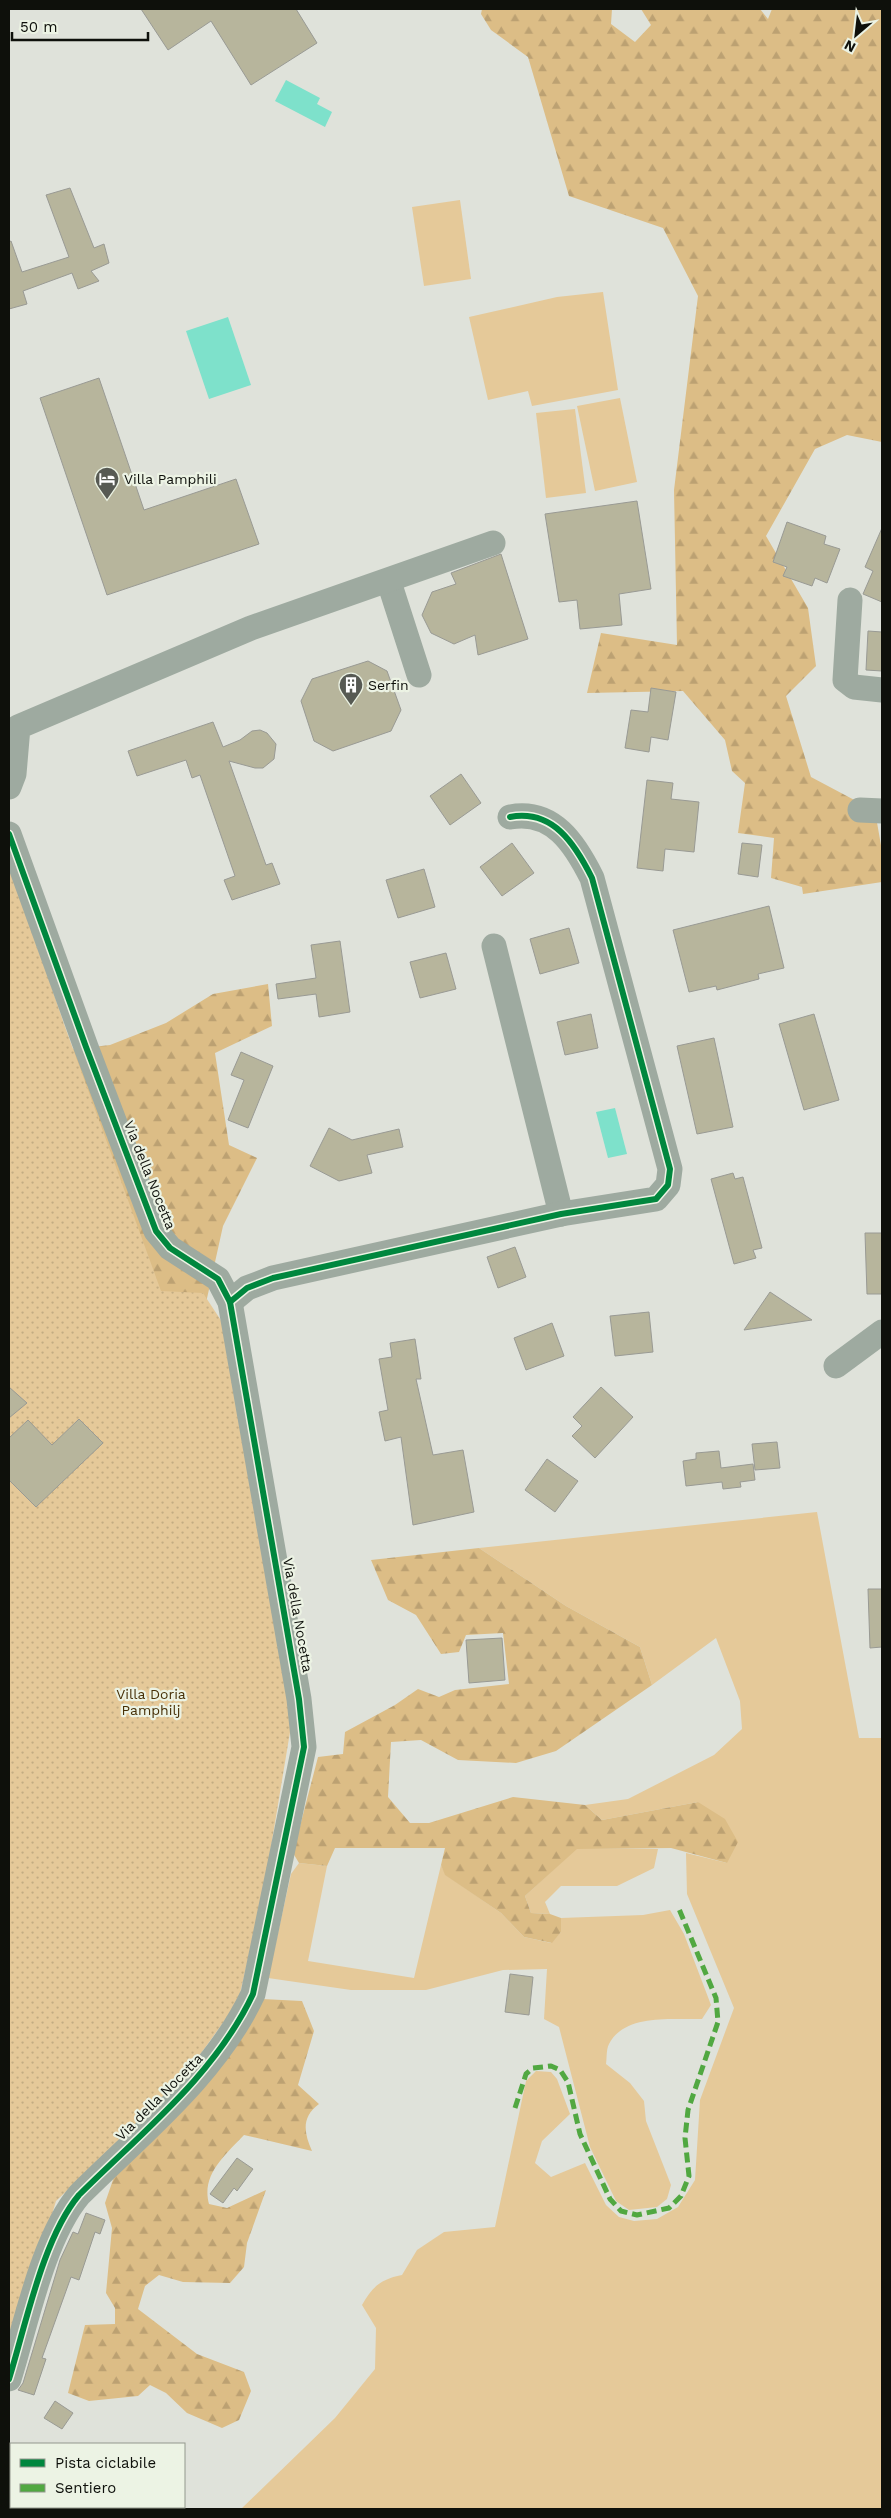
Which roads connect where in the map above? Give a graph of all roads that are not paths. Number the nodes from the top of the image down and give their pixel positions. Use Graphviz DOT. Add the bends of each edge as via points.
graph roads {
  1 [pos="493,544"];
  2 [pos="389,582"];
  3 [pos="850,600"];
  4 [pos="419,675"];
  5 [pos="882,690"];
  6 [pos="9,787"];
  7 [pos="510,817"];
  8 [pos="9,834"];
  9 [pos="494,946"];
  10 [pos="561,1214"];
  11 [pos="230,1302"];
  12 [pos="882,1332"];
  13 [pos="836,1366"];
  14 [pos="9,2379"];
  1 -- 2 [label="street"];
  2 -- 4 [label="street"];
  2 -- 6 [label="street" via="251,628 18,727 14,774"];
  3 -- 5 [label="street" via="845,680 854,687"];
  7 -- 10 [label="street" via="527,815 554,825 568,840 592,878 670,1169 668,1185 656,1199"];
  8 -- 11 [label="street, Via della Nocetta" via="156,1231 170,1248 218,1279"];
  9 -- 10 [label="street"];
  10 -- 11 [label="street" via="273,1278 247,1288"];
  11 -- 14 [label="street, Via della Nocetta" via="298,1690 304,1748 254,1989 247,2007 202,2073 79,2195 65,2214 46,2257"];
  12 -- 13 [label="street"];
}
